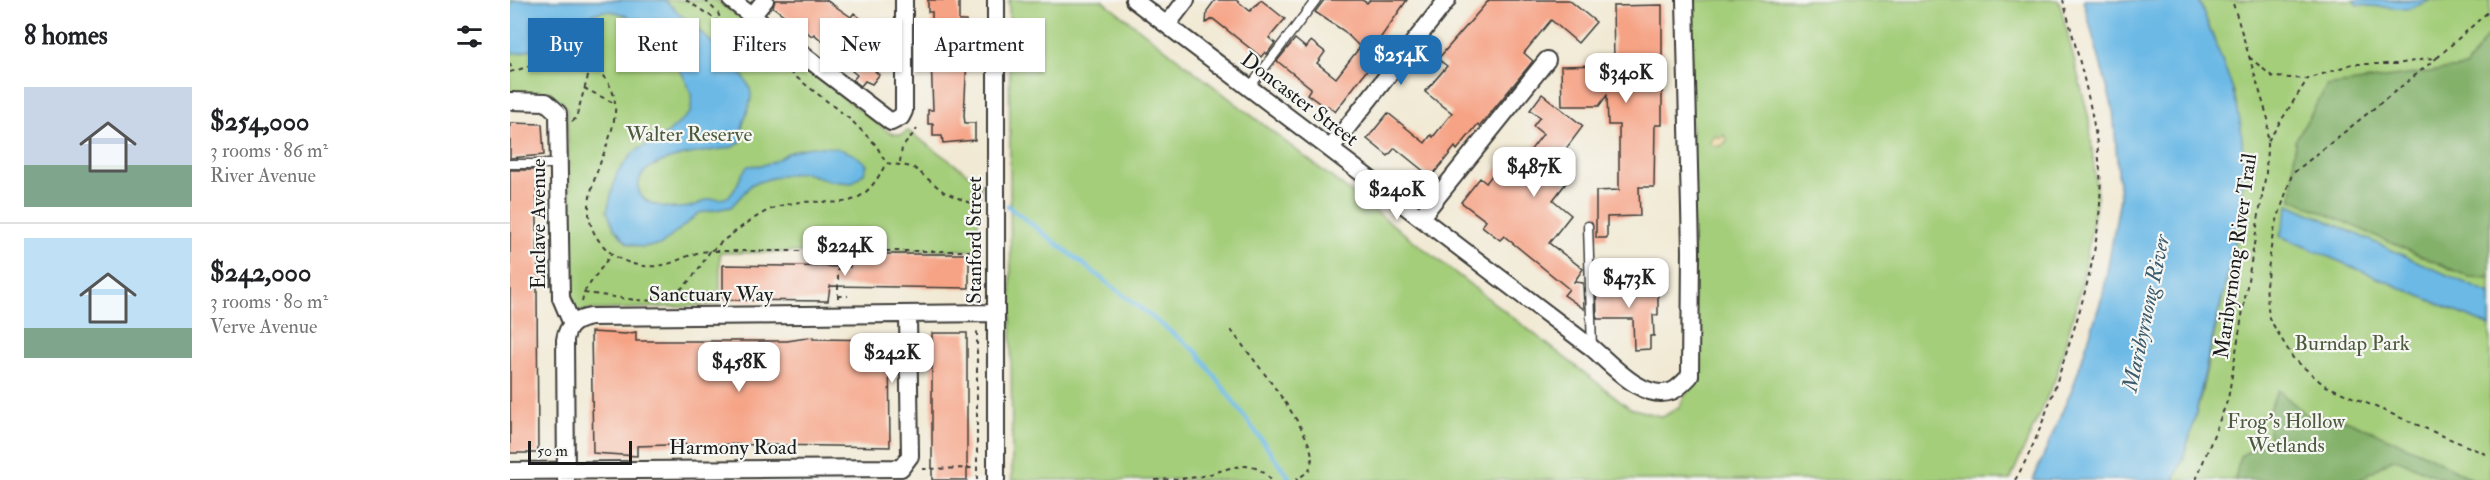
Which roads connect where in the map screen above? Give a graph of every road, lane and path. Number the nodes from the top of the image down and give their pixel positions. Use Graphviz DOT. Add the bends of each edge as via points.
graph roads {
  1 [pos="686,0"];
  2 [pos="705,0"];
  3 [pos="731,0"];
  4 [pos="765,0"];
  5 [pos="904,0"];
  6 [pos="996,0"];
  7 [pos="1134,0"];
  8 [pos="1186,0"];
  9 [pos="1316,0"];
  10 [pos="1447,0"];
  11 [pos="1685,0"];
  12 [pos="2063,0"];
  13 [pos="2232,0"];
  14 [pos="2490,10"];
  15 [pos="752,16"];
  16 [pos="714,18"];
  17 [pos="720,18"];
  18 [pos="1167,25"];
  19 [pos="2249,57"];
  20 [pos="2438,57"];
  21 [pos="1546,60"];
  22 [pos="510,63"];
  23 [pos="528,67"];
  24 [pos="511,71"];
  25 [pos="589,72"];
  26 [pos="597,72"];
  27 [pos="789,72"];
  28 [pos="2308,79"];
  29 [pos="584,88"];
  30 [pos="1248,89"];
  31 [pos="510,101"];
  32 [pos="616,104"];
  33 [pos="558,115"];
  34 [pos="917,129"];
  35 [pos="2267,144"];
  36 [pos="1330,149"];
  37 [pos="886,163"];
  38 [pos="510,164"];
  39 [pos="561,164"];
  40 [pos="900,164"];
  41 [pos="1421,217"];
  42 [pos="1588,226"];
  43 [pos="838,250"];
  44 [pos="710,251"];
  45 [pos="977,251"];
  46 [pos="612,253"];
  47 [pos="584,293"];
  48 [pos="838,296"];
  49 [pos="848,296"];
  50 [pos="977,314"];
  51 [pos="996,314"];
  52 [pos="908,315"];
  53 [pos="838,316"];
  54 [pos="575,322"];
  55 [pos="1231,330"];
  56 [pos="1592,348"];
  57 [pos="2490,456"];
  58 [pos="977,468"];
  59 [pos="922,469"];
  60 [pos="510,471"];
  61 [pos="905,474"];
  62 [pos="753,475"];
  63 [pos="566,476"];
  64 [pos="977,480"];
  65 [pos="996,480"];
  66 [pos="1155,480"];
  67 [pos="1271,480"];
  68 [pos="1296,480"];
  69 [pos="2015,480"];
  70 [pos="2196,480"];
  1 -- 16 [label="path"];
  2 -- 17 [label="path"];
  3 -- 15 [label="street"];
  4 -- 15 [label="street"];
  5 -- 15 [label="street" via="904,111 897,121 886,120"];
  6 -- 51 [label="street, Stanford Street"];
  7 -- 18 [label="street, Doncaster Street"];
  8 -- 18 [label="street"];
  9 -- 30 [label="lane"];
  10 -- 36 [label="street"];
  11 -- 56 [label="street, Doncaster Street" via="1690,376 1673,391 1654,394 1631,381"];
  12 -- 69 [label="path" via="2092,116 2100,171 2098,223 2088,285 2068,348 2045,418"];
  13 -- 19 [label="path, Maribyrnong River Trail"];
  14 -- 20 [label="path"];
  18 -- 30 [label="street, Doncaster Street"];
  19 -- 28 [label="path" via="2273,77"];
  19 -- 35 [label="path, Maribyrnong River Trail" via="2268,119"];
  20 -- 28 [label="path" via="2396,64 2352,64"];
  20 -- 57 [label="path" via="2292,174 2272,233 2266,285 2269,318 2293,358 2324,385"];
  21 -- 41 [label="street"];
  22 -- 24 [label="path"];
  23 -- 24 [label="path"];
  25 -- 29 [label="path"];
  26 -- 32 [label="path" via="609,83"];
  27 -- 37 [label="path" via="858,126"];
  28 -- 35 [label="path"];
  29 -- 32 [label="path"];
  29 -- 33 [label="path" via="575,120"];
  30 -- 36 [label="street, Doncaster Street"];
  31 -- 33 [label="street" via="546,102"];
  32 -- 46 [label="path" via="610,136 592,184 589,208 594,231"];
  33 -- 39 [label="street, Enclave Avenue"];
  34 -- 40 [label="path" via="902,148"];
  35 -- 70 [label="path, Maribyrnong River Trail" via="2266,173 2228,399"];
  36 -- 41 [label="street, Doncaster Street"];
  37 -- 40 [label="path"];
  37 -- 44 [label="path" via="871,189 857,199 774,208"];
  38 -- 39 [label="lane"];
  39 -- 54 [label="street, Enclave Avenue" via="561,298"];
  40 -- 45 [label="path" via="913,166 944,192 977,206"];
  41 -- 56 [label="street, Doncaster Street"];
  42 -- 56 [label="lane"];
  43 -- 44 [label="path"];
  43 -- 45 [label="path"];
  43 -- 48 [label="path"];
  44 -- 46 [label="path" via="660,266 633,264"];
  44 -- 47 [label="path" via="694,277 673,297 621,298"];
  45 -- 50 [label="path"];
  46 -- 47 [label="path"];
  47 -- 54 [label="path"];
  48 -- 49 [label="path"];
  48 -- 53 [label="path"];
  50 -- 51 [label="street, Sanctuary Way"];
  50 -- 52 [label="street, Sanctuary Way"];
  50 -- 58 [label="path"];
  51 -- 65 [label="street, Stanford Street"];
  52 -- 53 [label="street, Sanctuary Way"];
  52 -- 61 [label="street" via="910,456"];
  53 -- 54 [label="street, Sanctuary Way" via="591,317"];
  54 -- 63 [label="street" via="565,340"];
  55 -- 68 [label="path" via="1304,436 1312,457 1309,471"];
  58 -- 59 [label="path"];
  58 -- 64 [label="path"];
  60 -- 63 [label="street, Harmony Road"];
  61 -- 62 [label="street, Harmony Road"];
  62 -- 63 [label="street, Harmony Road"];
  66 -- 67 [label="path" via="1200,477 1225,468 1249,466 1266,473"];
}
